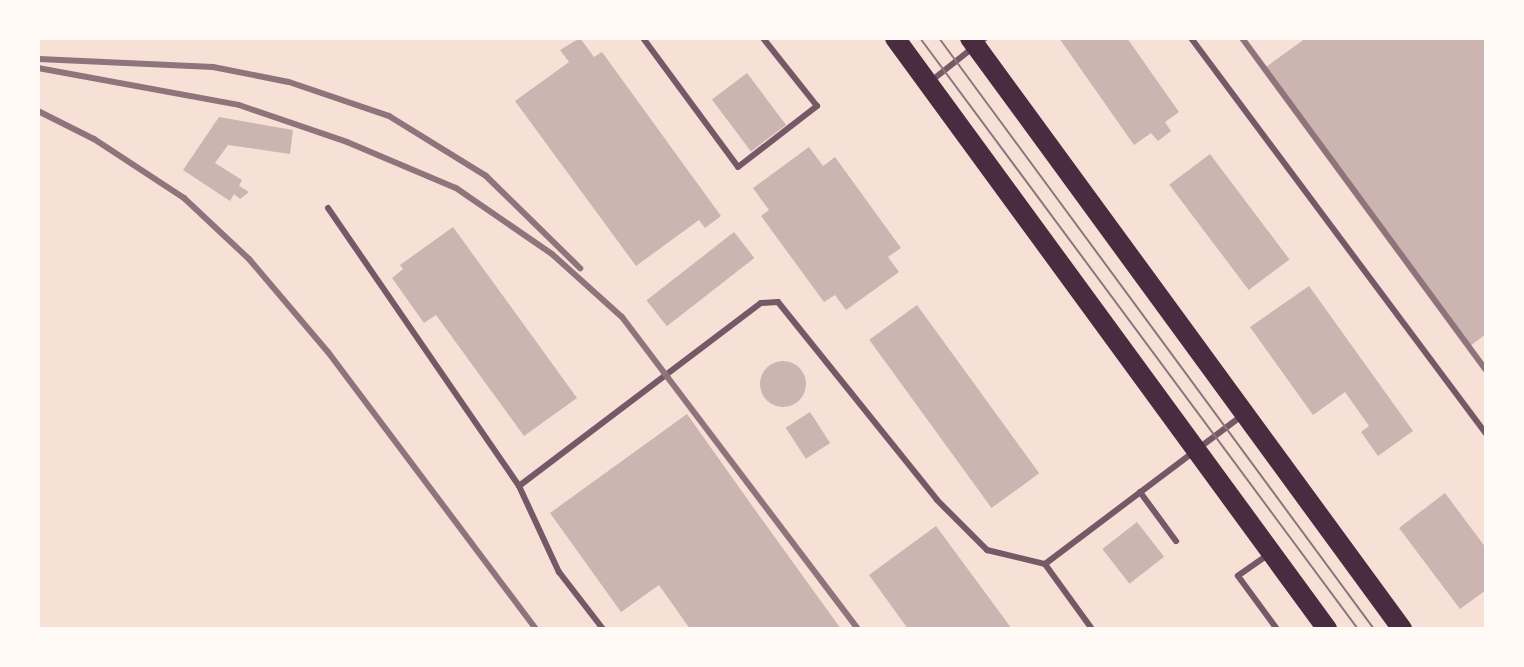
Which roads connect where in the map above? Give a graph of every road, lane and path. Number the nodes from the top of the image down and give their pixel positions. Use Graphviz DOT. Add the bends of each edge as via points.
graph roads {
  1 [pos="643,38"];
  2 [pos="763,38"];
  3 [pos="895,38"];
  4 [pos="1191,38"];
  5 [pos="1206,38"];
  6 [pos="977,40"];
  7 [pos="1196,45"];
  8 [pos="928,83"];
  9 [pos="328,208"];
  10 [pos="1245,414"];
  11 [pos="1486,434"];
  12 [pos="1198,449"];
  13 [pos="519,486"];
  14 [pos="1140,492"];
  15 [pos="1176,541"];
  16 [pos="1272,552"];
  17 [pos="1045,564"];
  18 [pos="603,629"];
  19 [pos="1092,629"];
  20 [pos="1277,629"];
  21 [pos="1327,629"];
  22 [pos="1402,629"];
  1 -- 2 [label="lane" via="738,167 817,106"];
  3 -- 8 [label="main road"];
  4 -- 7 [label="lane"];
  5 -- 7 [label="lane"];
  6 -- 8 [label="lane"];
  6 -- 10 [label="main road"];
  7 -- 11 [label="lane"];
  8 -- 12 [label="main road"];
  9 -- 13 [label="lane"];
  10 -- 12 [label="lane"];
  10 -- 22 [label="main road"];
  12 -- 14 [label="lane"];
  12 -- 16 [label="main road"];
  13 -- 17 [label="lane" via="761,303 778,302 937,500 987,550"];
  13 -- 18 [label="lane" via="559,572"];
  14 -- 15 [label="lane"];
  14 -- 17 [label="lane"];
  16 -- 20 [label="lane" via="1238,576"];
  16 -- 21 [label="main road"];
  17 -- 19 [label="lane"];
}
